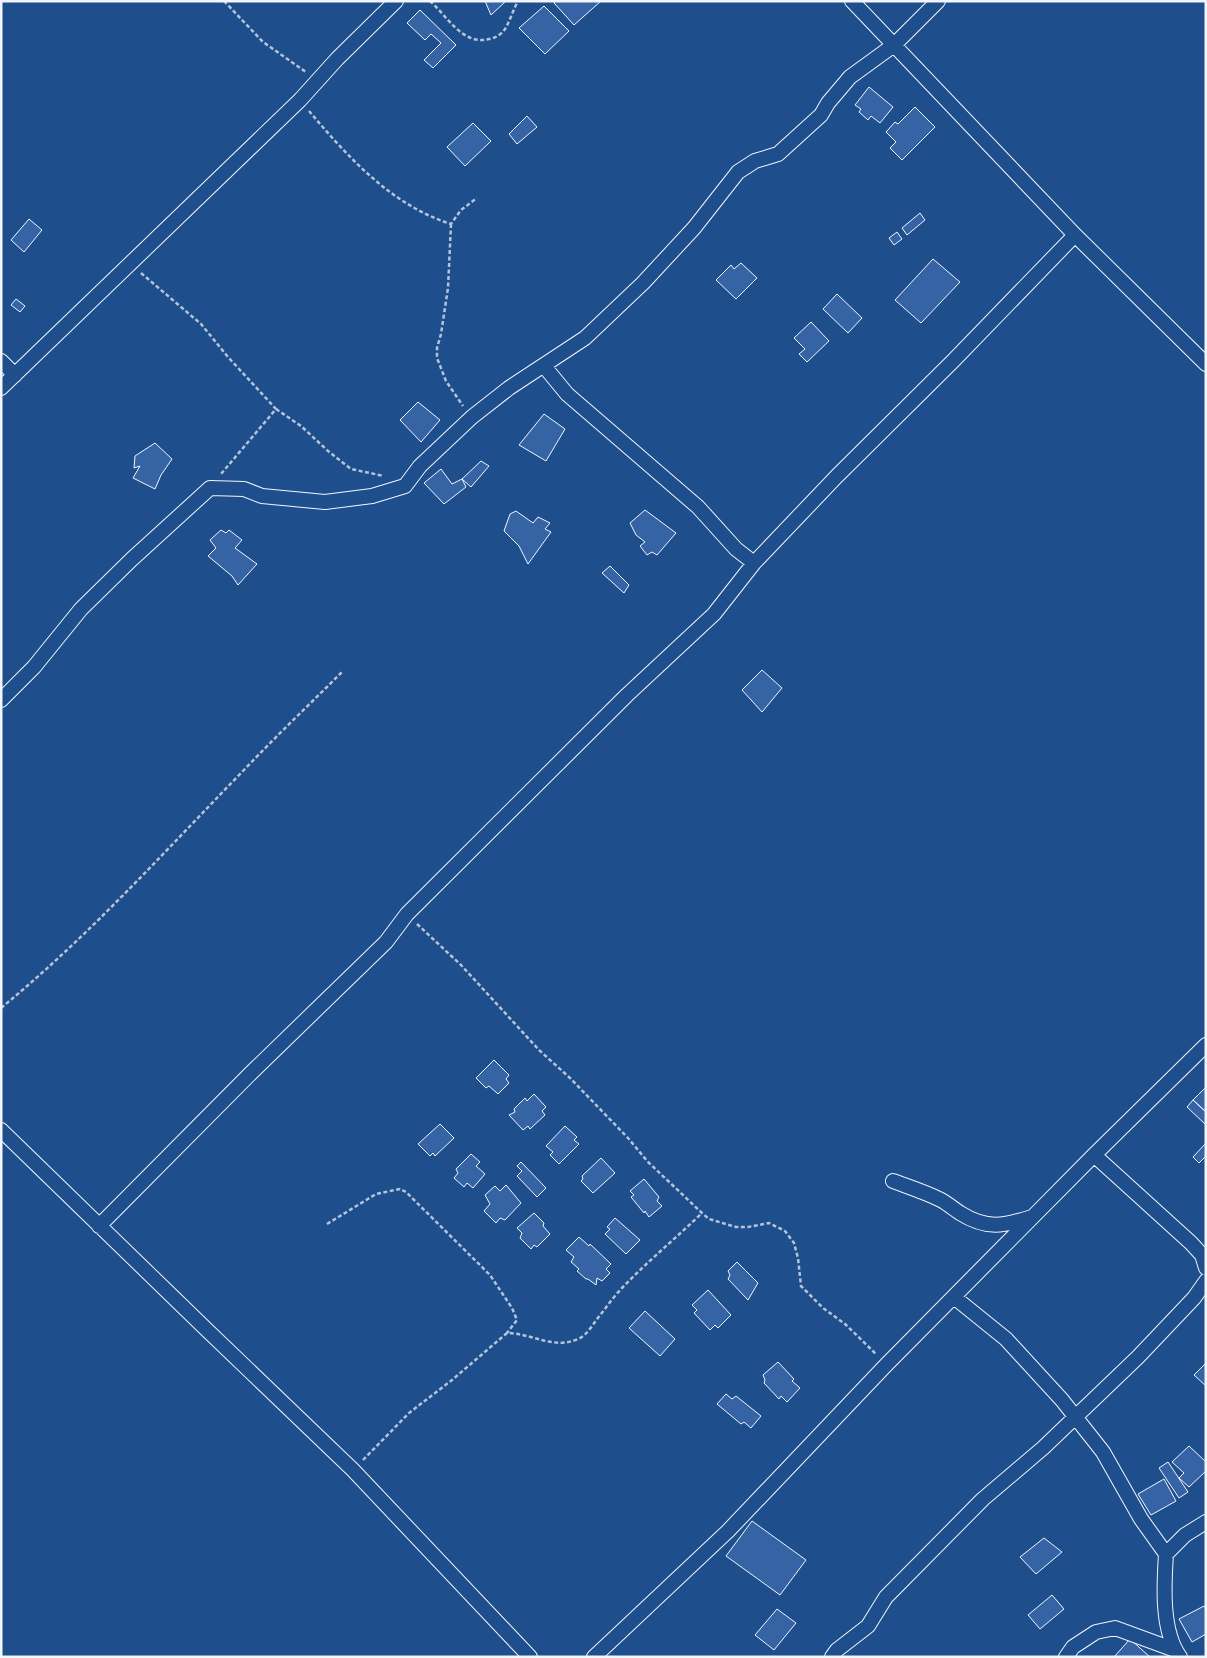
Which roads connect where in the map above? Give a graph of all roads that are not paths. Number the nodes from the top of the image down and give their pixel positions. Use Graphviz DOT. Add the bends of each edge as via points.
graph roads {
  1 [pos="396,1"];
  2 [pos="852,1"];
  3 [pos="938,1"];
  4 [pos="894,45"];
  5 [pos="1075,235"];
  6 [pos="1,361"];
  7 [pos="1206,364"];
  8 [pos="544,366"];
  9 [pos="15,375"];
  10 [pos="1,388"];
  11 [pos="754,563"];
  12 [pos="1,700"];
  13 [pos="1206,1045"];
  14 [pos="1,1130"];
  15 [pos="1094,1154"];
  16 [pos="893,1182"];
  17 [pos="1035,1216"];
  18 [pos="99,1226"];
  19 [pos="1206,1268"];
  20 [pos="1206,1281"];
  21 [pos="954,1297"];
  22 [pos="1075,1416"];
  23 [pos="1206,1522"];
  24 [pos="1166,1554"];
  25 [pos="1178,1654"];
  26 [pos="530,1657"];
  27 [pos="594,1657"];
  28 [pos="832,1657"];
  29 [pos="1066,1657"];
  1 -- 9 [label="street" via="300,100"];
  2 -- 4 [label="street"];
  3 -- 4 [label="street"];
  4 -- 5 [label="street"];
  4 -- 8 [label="street" via="850,77 821,115 778,154 755,161 738,172 694,228 643,283 585,338"];
  5 -- 7 [label="street"];
  5 -- 11 [label="street"];
  6 -- 9 [label="street"];
  8 -- 11 [label="street" via="567,394 698,507 736,549"];
  8 -- 12 [label="street" via="472,417 420,466 405,486 378,494 325,502 262,496 244,489 210,488 87,603 34,667"];
  9 -- 10 [label="street"];
  11 -- 18 [label="street" via="714,614 627,695 407,914 386,942"];
  13 -- 15 [label="street"];
  14 -- 18 [label="street"];
  15 -- 17 [label="street"];
  15 -- 19 [label="street" via="1191,1243 1202,1256"];
  16 -- 17 [label="street" via="988,1224 1008,1225"];
  17 -- 21 [label="street"];
  18 -- 26 [label="street" via="354,1470"];
  20 -- 22 [label="street" via="1163,1332"];
  21 -- 22 [label="street" via="1006,1339"];
  21 -- 27 [label="street" via="728,1531"];
  22 -- 24 [label="street" via="1103,1452 1141,1519"];
  22 -- 28 [label="street" via="927,1555 886,1597 868,1626"];
  23 -- 24 [label="street" via="1185,1535"];
  24 -- 25 [label="street" via="1166,1617"];
  25 -- 29 [label="street" via="1115,1628 1096,1632 1073,1647"];
}
